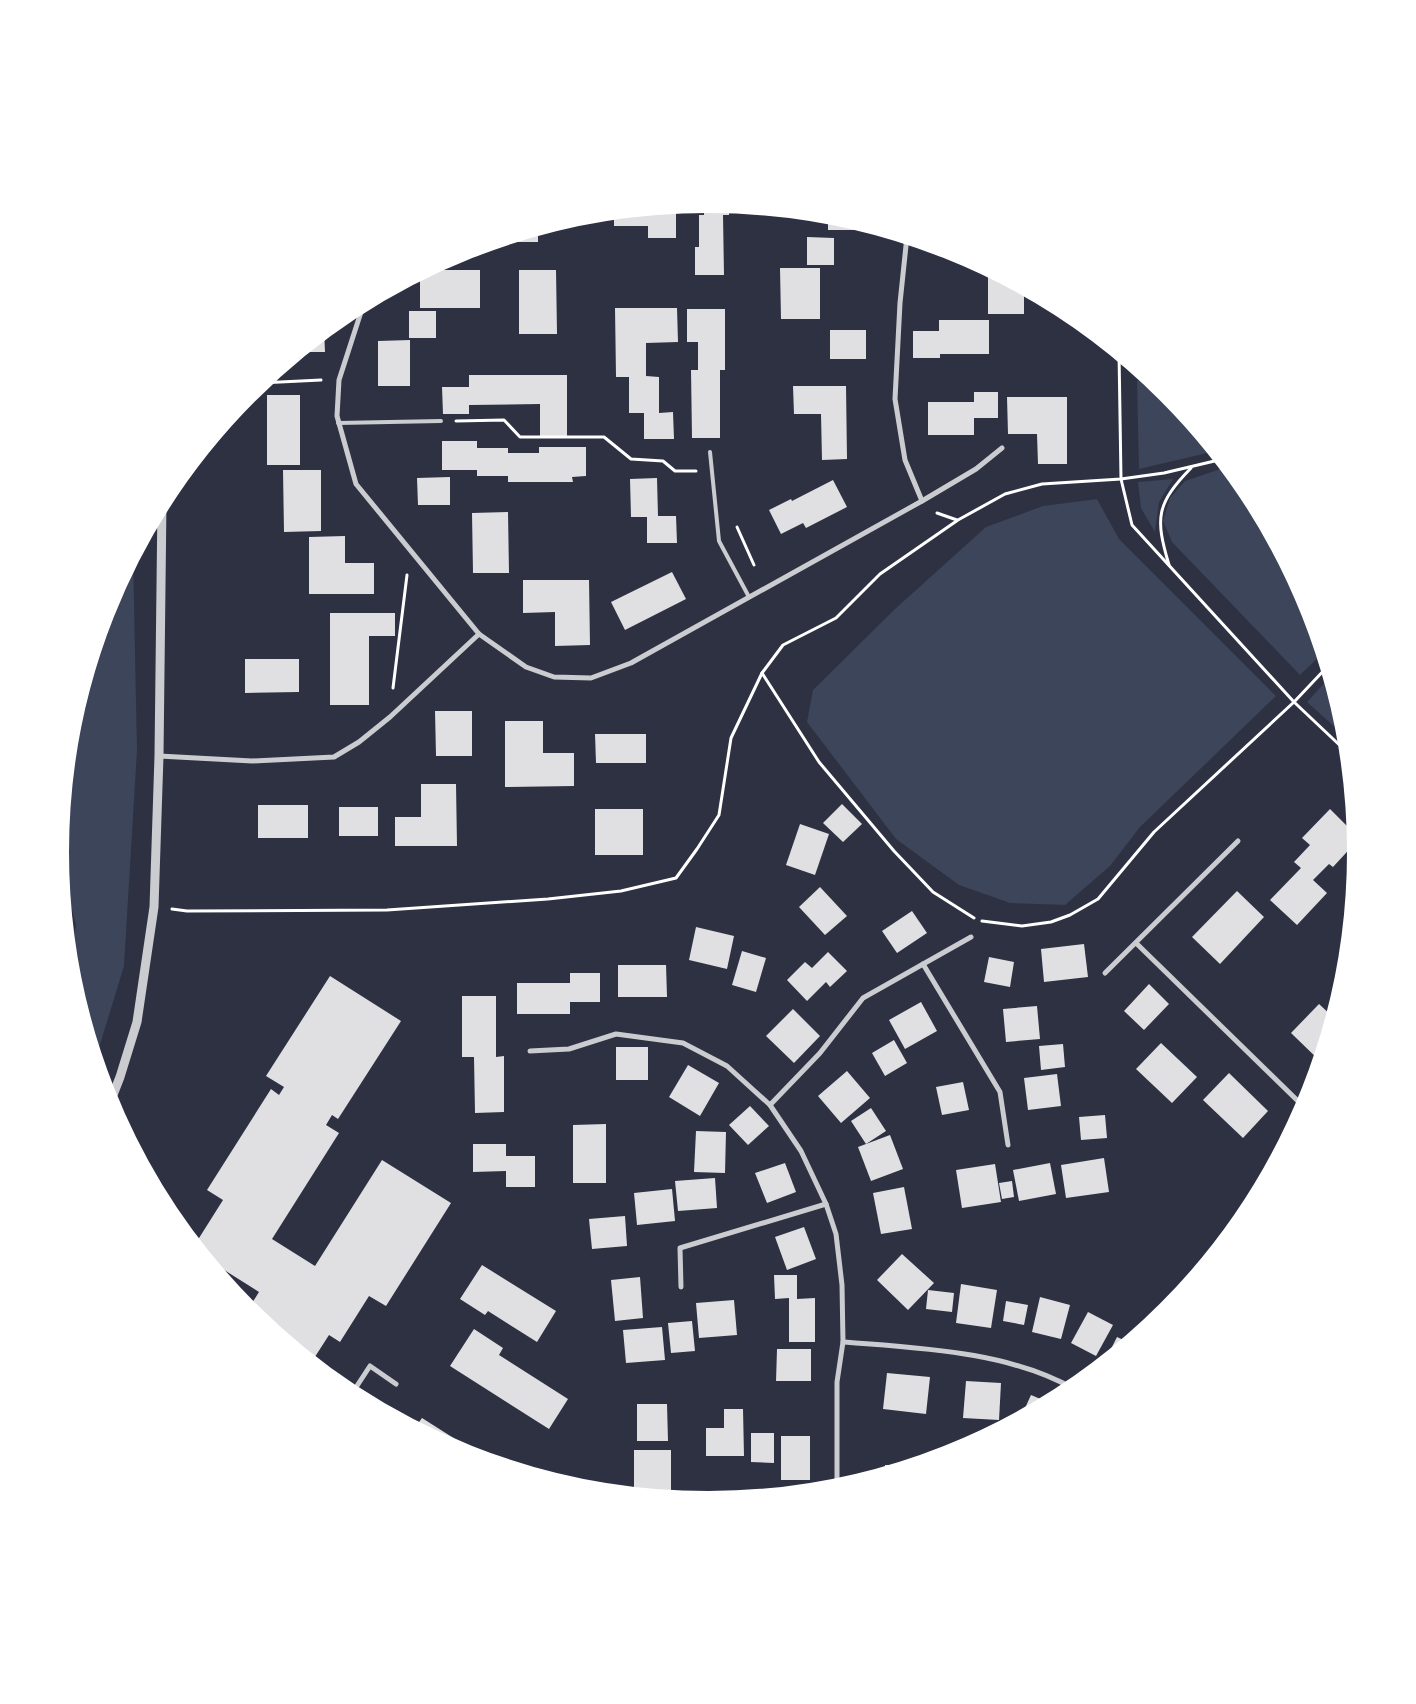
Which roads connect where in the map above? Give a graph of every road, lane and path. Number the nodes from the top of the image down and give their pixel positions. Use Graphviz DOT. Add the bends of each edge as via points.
graph roads {
  1 [pos="906,242"];
  2 [pos="361,312"];
  3 [pos="1119,360"];
  4 [pos="339,380"];
  5 [pos="272,382"];
  6 [pos="441,421"];
  7 [pos="338,423"];
  8 [pos="1002,448"];
  9 [pos="710,452"];
  10 [pos="1217,461"];
  11 [pos="1191,467"];
  12 [pos="1121,479"];
  13 [pos="714,487"];
  14 [pos="922,501"];
  15 [pos="162,515"];
  16 [pos="733,520"];
  17 [pos="410,550"];
  18 [pos="1170,566"];
  19 [pos="765,588"];
  20 [pos="748,597"];
  21 [pos="479,634"];
  22 [pos="1323,671"];
  23 [pos="762,673"];
  24 [pos="1294,702"];
  25 [pos="390,717"];
  26 [pos="1340,746"];
  27 [pos="159,756"];
  28 [pos="1238,841"];
  29 [pos="154,907"];
  30 [pos="970,937"];
  31 [pos="1136,943"];
  32 [pos="923,964"];
  33 [pos="1105,973"];
  34 [pos="530,1051"];
  35 [pos="113,1094"];
  36 [pos="1299,1102"];
  37 [pos="770,1105"];
  38 [pos="1008,1145"];
  39 [pos="826,1204"];
  40 [pos="681,1287"];
  41 [pos="843,1342"];
  42 [pos="396,1384"];
  43 [pos="1067,1385"];
  44 [pos="355,1389"];
  45 [pos="837,1480"];
  1 -- 14 [label="street" via="895,400 905,460"];
  2 -- 4 [label="street"];
  3 -- 12 [label="path"];
  4 -- 5 [label="path"];
  4 -- 7 [label="street"];
  6 -- 7 [label="lane"];
  6 -- 13 [label="path" via="504,420 520,437 604,436 631,459 663,461 675,471 699,471"];
  7 -- 17 [label="street" via="356,484"];
  8 -- 14 [label="street" via="976,469"];
  9 -- 13 [label="lane"];
  10 -- 11 [label="path"];
  11 -- 12 [label="path"];
  11 -- 18 [label="path" via="1168,493 1162,509 1160,528"];
  12 -- 18 [label="path" via="1132,525"];
  12 -- 23 [label="path" via="1042,484 1005,494 880,574 836,618 783,645"];
  13 -- 20 [label="lane" via="719,540"];
  14 -- 19 [label="street"];
  15 -- 27 [label="street"];
  16 -- 19 [label="path"];
  17 -- 21 [label="street"];
  17 -- 25 [label="path"];
  18 -- 24 [label="path"];
  19 -- 20 [label="street"];
  20 -- 21 [label="street" via="631,663 592,678 554,678 526,667"];
  21 -- 25 [label="street"];
  22 -- 24 [label="path"];
  23 -- 24 [label="path" via="819,762 933,892 979,921 1022,926 1057,920 1098,899 1154,832"];
  23 -- 29 [label="path" via="731,738 719,815 676,878 621,890 548,899 387,910 187,911"];
  24 -- 26 [label="path"];
  25 -- 27 [label="street" via="334,758 252,761"];
  27 -- 29 [label="street"];
  28 -- 31 [label="street"];
  29 -- 35 [label="street" via="137,1022"];
  30 -- 32 [label="street"];
  31 -- 33 [label="street"];
  31 -- 36 [label="street"];
  32 -- 37 [label="street" via="863,998 820,1053"];
  32 -- 38 [label="street" via="1000,1092"];
  34 -- 37 [label="street" via="569,1049 616,1034 684,1043 727,1066"];
  37 -- 39 [label="street" via="801,1151"];
  39 -- 40 [label="street" via="680,1248"];
  39 -- 41 [label="street" via="836,1234 842,1286"];
  41 -- 43 [label="street" via="938,1349 1002,1362"];
  41 -- 45 [label="street" via="837,1382"];
  42 -- 44 [label="street" via="370,1366"];
}
